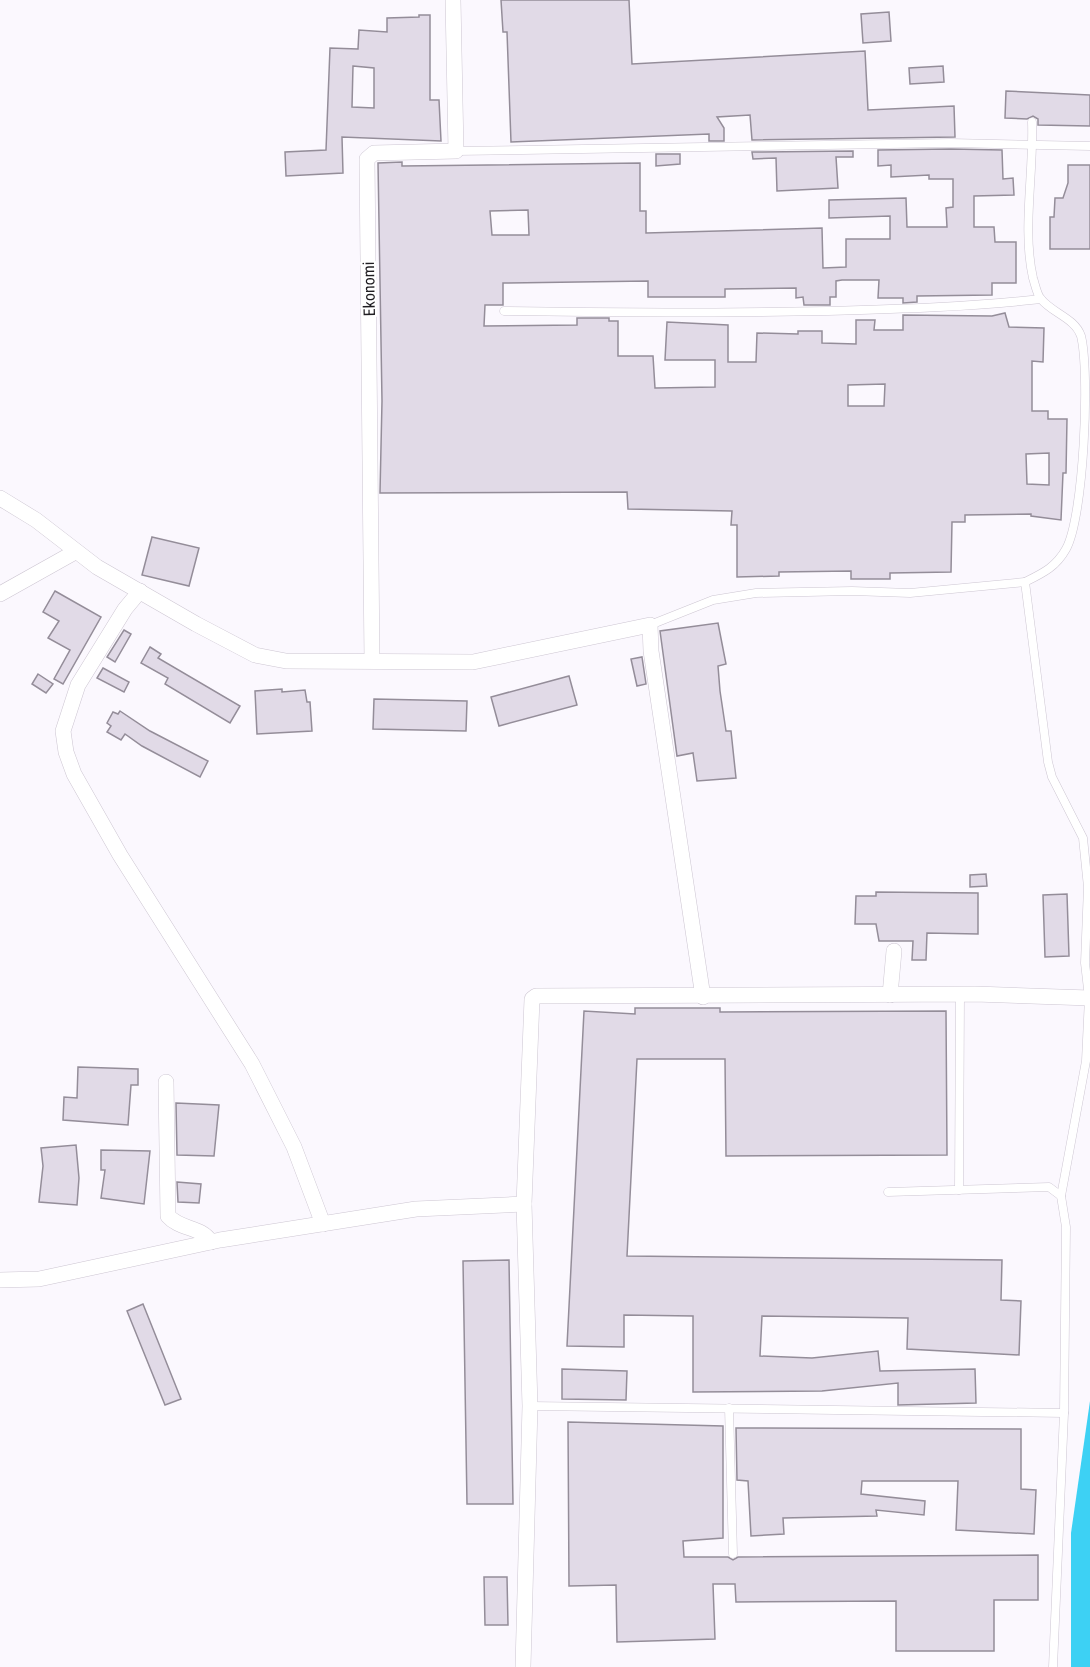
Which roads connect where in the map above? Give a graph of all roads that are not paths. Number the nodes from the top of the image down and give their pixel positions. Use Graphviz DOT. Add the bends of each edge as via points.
graph roads {
  1 [pos="453,0"];
  2 [pos="1032,122"];
  3 [pos="1033,146"];
  4 [pos="1090,146"];
  5 [pos="456,151"];
  6 [pos="1041,299"];
  7 [pos="504,311"];
  8 [pos="0,498"];
  9 [pos="75,552"];
  10 [pos="1025,582"];
  11 [pos="140,591"];
  12 [pos="0,594"];
  13 [pos="650,625"];
  14 [pos="372,661"];
  15 [pos="894,951"];
  16 [pos="960,994"];
  17 [pos="890,995"];
  18 [pos="703,997"];
  19 [pos="1089,998"];
  20 [pos="166,1082"];
  21 [pos="959,1190"];
  22 [pos="888,1192"];
  23 [pos="1061,1197"];
  24 [pos="524,1204"];
  25 [pos="324,1224"];
  26 [pos="211,1242"];
  27 [pos="0,1280"];
  28 [pos="530,1406"];
  29 [pos="729,1408"];
  30 [pos="1064,1413"];
  31 [pos="733,1554"];
  32 [pos="523,1667"];
  33 [pos="1053,1667"];
  1 -- 5 [label="street"];
  2 -- 3 [label="lane"];
  3 -- 4 [label="lane"];
  3 -- 5 [label="lane" via="951,143"];
  3 -- 6 [label="lane" via="1031,259"];
  5 -- 14 [label="street, Ekonomi" via="374,153 367,159"];
  6 -- 7 [label="lane" via="886,309 697,314"];
  6 -- 10 [label="lane" via="1080,334 1085,361 1085,440 1074,533 1054,567"];
  8 -- 9 [label="street" via="36,520"];
  9 -- 11 [label="street"];
  9 -- 12 [label="street"];
  10 -- 13 [label="lane" via="909,593 756,593 713,600"];
  10 -- 19 [label="lane" via="1048,762 1083,838 1088,887 1085,963"];
  11 -- 14 [label="street" via="255,655 286,662"];
  11 -- 25 [label="street" via="78,685 63,731 66,752 74,774 137,883 252,1064 294,1147"];
  13 -- 14 [label="street" via="473,662"];
  13 -- 18 [label="street"];
  15 -- 17 [label="street"];
  16 -- 17 [label="street"];
  16 -- 19 [label="street"];
  16 -- 21 [label="lane"];
  17 -- 18 [label="street"];
  18 -- 24 [label="street" via="532,999"];
  19 -- 23 [label="lane" via="1086,1061"];
  20 -- 26 [label="street" via="168,1216 174,1223 202,1232"];
  21 -- 22 [label="lane"];
  21 -- 23 [label="lane" via="1049,1187"];
  23 -- 30 [label="lane" via="1066,1227"];
  24 -- 25 [label="street" via="416,1209"];
  24 -- 28 [label="street"];
  25 -- 26 [label="street"];
  26 -- 27 [label="street" via="39,1279"];
  28 -- 29 [label="lane"];
  28 -- 32 [label="street"];
  29 -- 30 [label="lane"];
  29 -- 31 [label="lane"];
  30 -- 33 [label="lane"];
}
